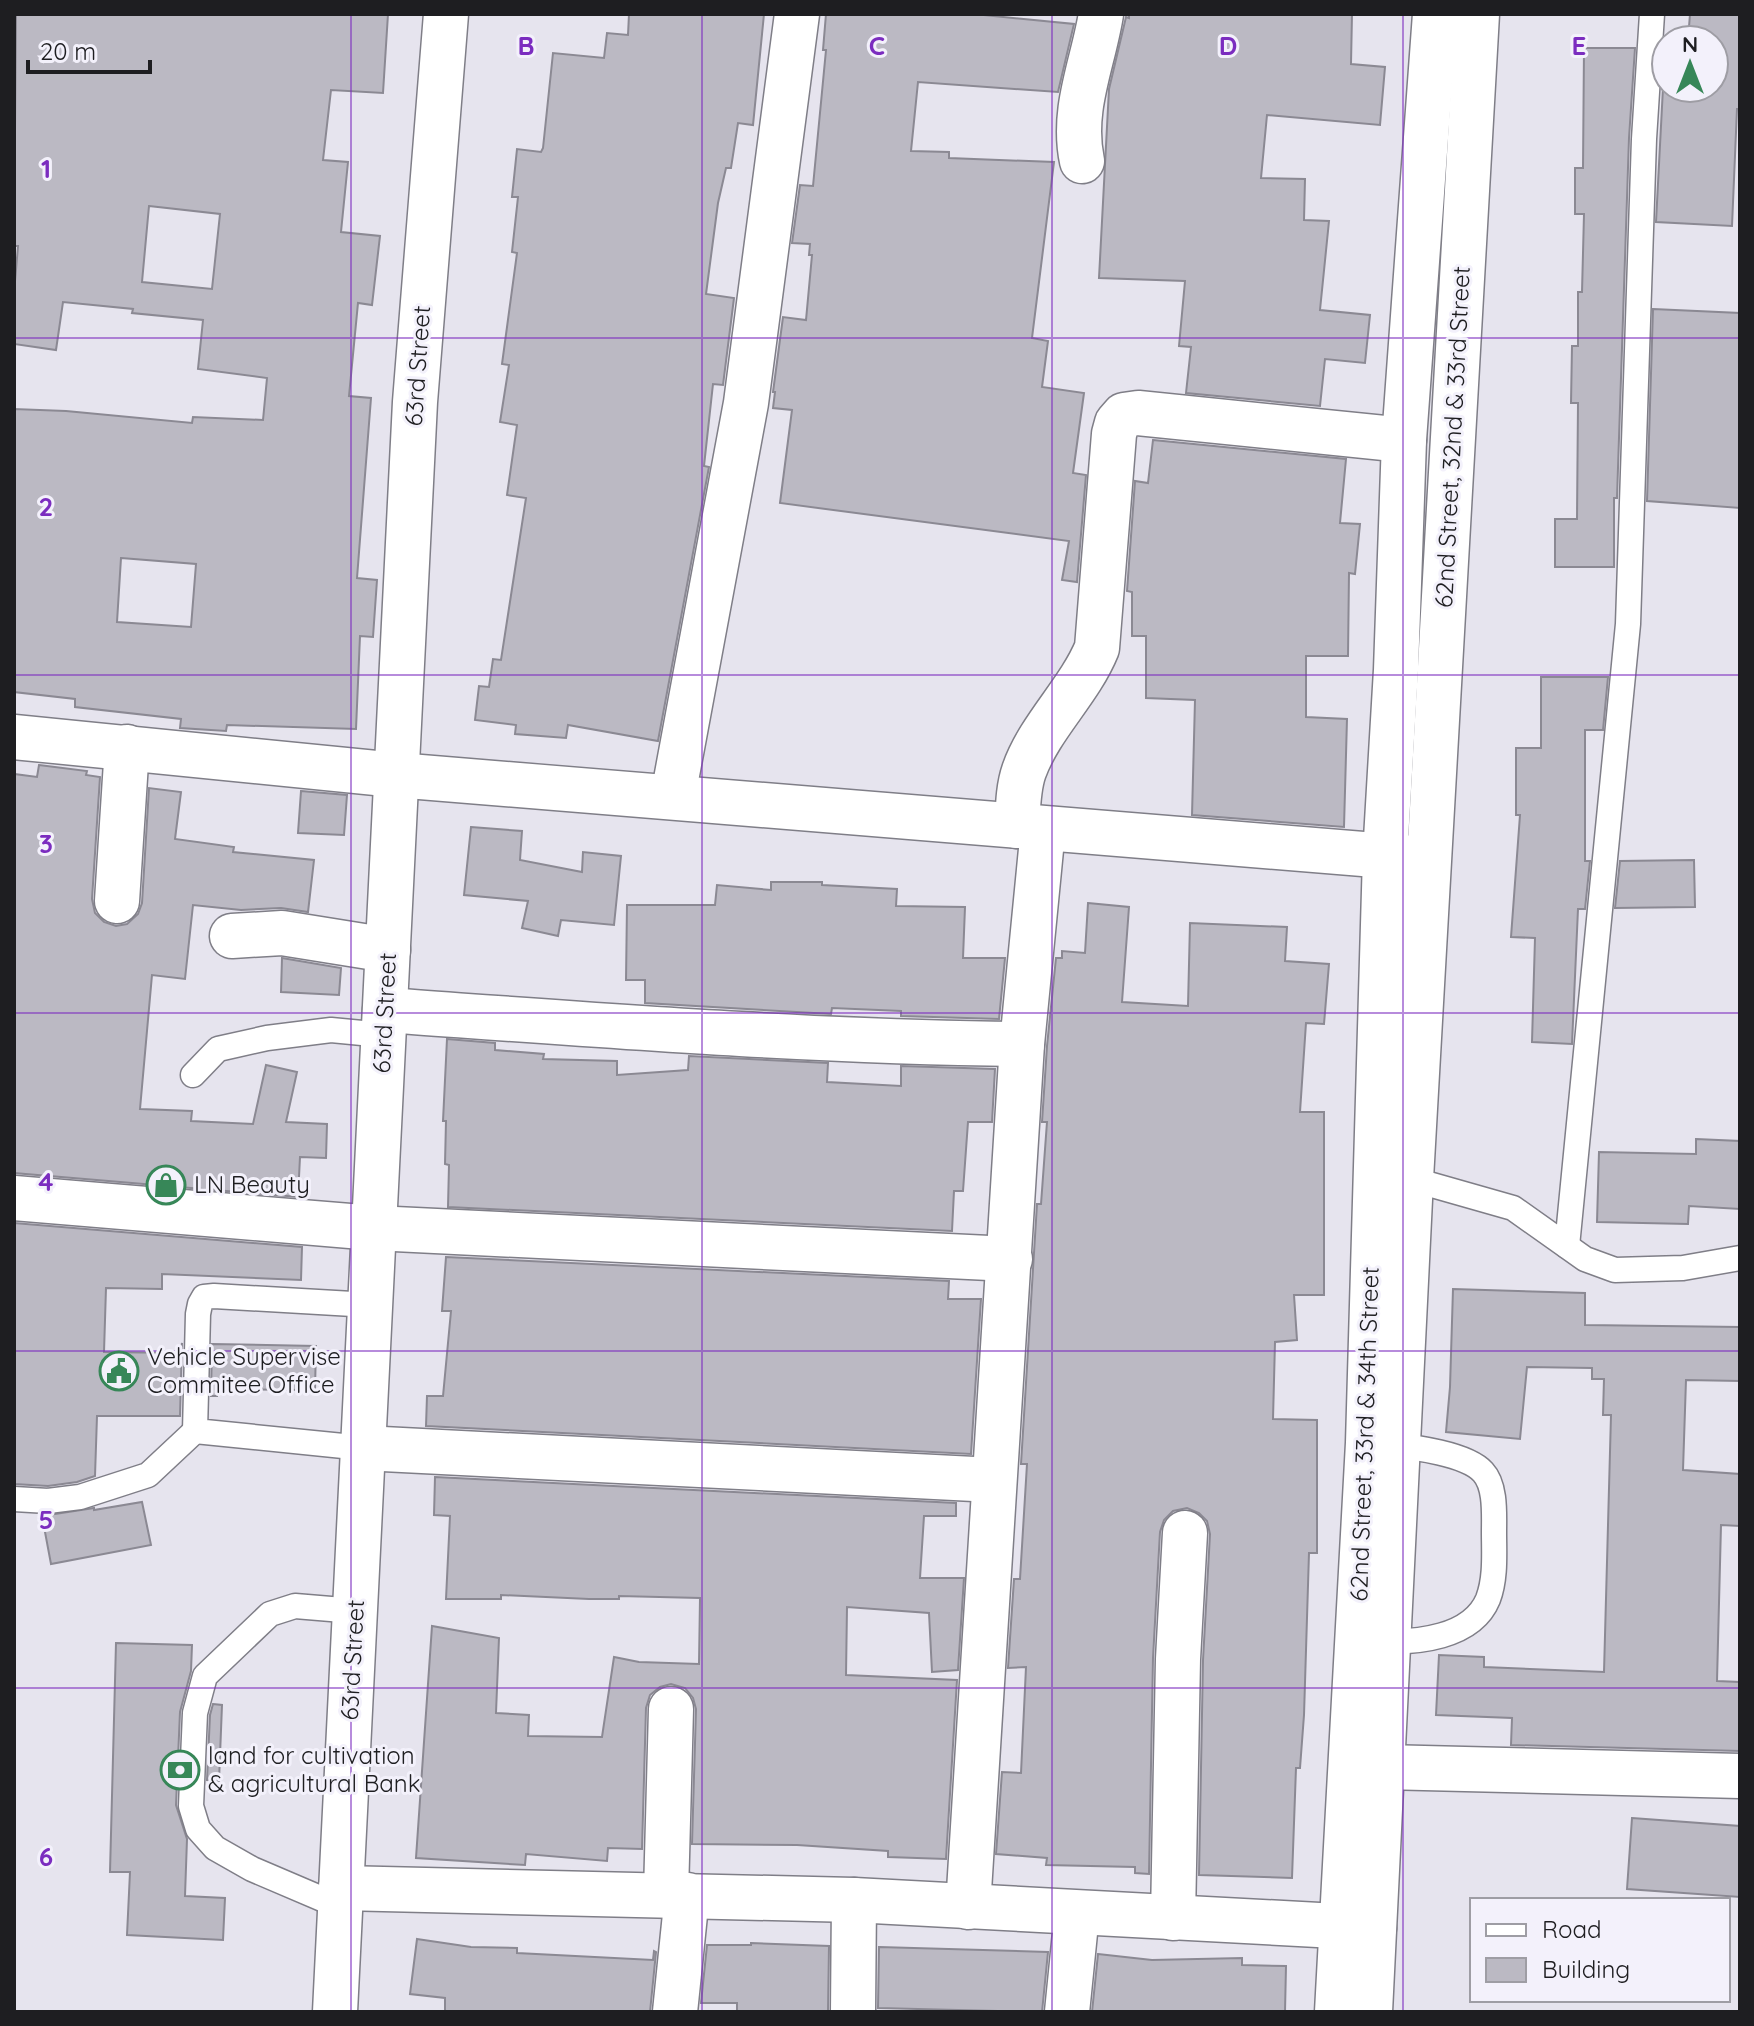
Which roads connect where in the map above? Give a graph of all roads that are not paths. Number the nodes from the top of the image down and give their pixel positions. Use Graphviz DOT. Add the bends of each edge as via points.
graph roads {
  1 [pos="446,14"];
  2 [pos="797,14"];
  3 [pos="1101,14"];
  4 [pos="1435,14"];
  5 [pos="1477,14"];
  6 [pos="1652,14"];
  7 [pos="1082,161"];
  8 [pos="1404,440"];
  9 [pos="14,737"];
  10 [pos="127,747"];
  11 [pos="396,775"];
  12 [pos="673,796"];
  13 [pos="1030,827"];
  14 [pos="1385,856"];
  15 [pos="1430,860"];
  16 [pos="117,901"];
  17 [pos="232,936"];
  18 [pos="388,950"];
  19 [pos="384,1022"];
  20 [pos="1022,1044"];
  21 [pos="193,1075"];
  22 [pos="1393,1178"];
  23 [pos="14,1198"];
  24 [pos="374,1228"];
  25 [pos="1567,1246"];
  26 [pos="1740,1258"];
  27 [pos="1010,1259"];
  28 [pos="370,1305"];
  29 [pos="195,1431"];
  30 [pos="1384,1444"];
  31 [pos="363,1448"];
  32 [pos="994,1480"];
  33 [pos="14,1499"];
  34 [pos="1185,1533"];
  35 [pos="355,1611"];
  36 [pos="1372,1641"];
  37 [pos="671,1709"];
  38 [pos="1383,1767"];
  39 [pos="1740,1776"];
  40 [pos="676,1894"];
  41 [pos="341,1897"];
  42 [pos="854,1900"];
  43 [pos="968,1907"];
  44 [pos="1077,1913"];
  45 [pos="1173,1918"];
  46 [pos="1358,1927"];
  47 [pos="335,2012"];
  48 [pos="675,2012"];
  49 [pos="853,2012"];
  50 [pos="1067,2012"];
  51 [pos="1337,2012"];
  52 [pos="1370,2012"];
  1 -- 11 [label="street, 63rd Street" via="415,402"];
  2 -- 12 [label="street" via="746,403"];
  3 -- 7 [label="street" via="1079,105"];
  4 -- 8 [label="street, 62nd Street, 32nd & 33rd Street"];
  5 -- 15 [label="street, 62nd Street, 32nd & 33rd Street"];
  6 -- 25 [label="lane" via="1628,624"];
  8 -- 13 [label="street" via="1124,415 1114,434 1097,648 1024,770"];
  8 -- 14 [label="street, 62nd Street, 32nd & 33rd Street"];
  9 -- 10 [label="street"];
  10 -- 11 [label="street"];
  10 -- 16 [label="street"];
  11 -- 12 [label="street"];
  11 -- 18 [label="street, 63rd Street"];
  12 -- 13 [label="street"];
  13 -- 14 [label="street"];
  13 -- 20 [label="street"];
  14 -- 15 [label="street"];
  14 -- 22 [label="street, 62nd Street, 33rd & 34th Street"];
  15 -- 22 [label="street, 62nd Street, 33rd & 34th Street"];
  17 -- 18 [label="street" via="282,933"];
  18 -- 19 [label="street, 63rd Street"];
  19 -- 20 [label="street"];
  19 -- 21 [label="lane" via="218,1049"];
  19 -- 24 [label="street, 63rd Street"];
  20 -- 27 [label="street"];
  22 -- 25 [label="lane" via="1513,1208"];
  22 -- 30 [label="street, 62nd Street, 33rd & 34th Street"];
  23 -- 24 [label="street"];
  24 -- 27 [label="street"];
  24 -- 28 [label="street, 63rd Street"];
  25 -- 26 [label="lane" via="1615,1270 1683,1268"];
  27 -- 32 [label="street"];
  28 -- 29 [label="lane" via="204,1297 198,1314"];
  28 -- 31 [label="street, 63rd Street"];
  29 -- 31 [label="lane"];
  29 -- 33 [label="lane" via="148,1475 80,1497"];
  30 -- 36 [label="street, 62nd Street, 33rd & 34th Street"];
  30 -- 36 [label="lane" via="1459,1458 1484,1473 1494,1499 1494,1566 1487,1601 1468,1624 1442,1636"];
  31 -- 32 [label="street"];
  31 -- 35 [label="street, 63rd Street"];
  32 -- 43 [label="street"];
  34 -- 45 [label="street"];
  35 -- 41 [label="street, 63rd Street"];
  35 -- 41 [label="lane" via="295,1606 270,1614 205,1676 195,1713 191,1806 198,1829 215,1848 252,1869"];
  36 -- 38 [label="street, 62nd Street, 33rd & 34th Street"];
  36 -- 46 [label="street, 62nd Street, 33rd & 34th Street"];
  37 -- 40 [label="street"];
  38 -- 39 [label="street"];
  38 -- 46 [label="street, 62nd Street, 33rd & 34th Street"];
  40 -- 41 [label="street"];
  40 -- 42 [label="street"];
  40 -- 48 [label="street"];
  41 -- 47 [label="street, 63rd Street"];
  42 -- 43 [label="street"];
  42 -- 49 [label="street"];
  43 -- 44 [label="street"];
  44 -- 45 [label="street"];
  44 -- 50 [label="street"];
  45 -- 46 [label="street"];
  46 -- 51 [label="street, 62nd Street, 33rd & 34th Street"];
  46 -- 52 [label="street, 62nd Street, 33rd & 34th Street"];
}
